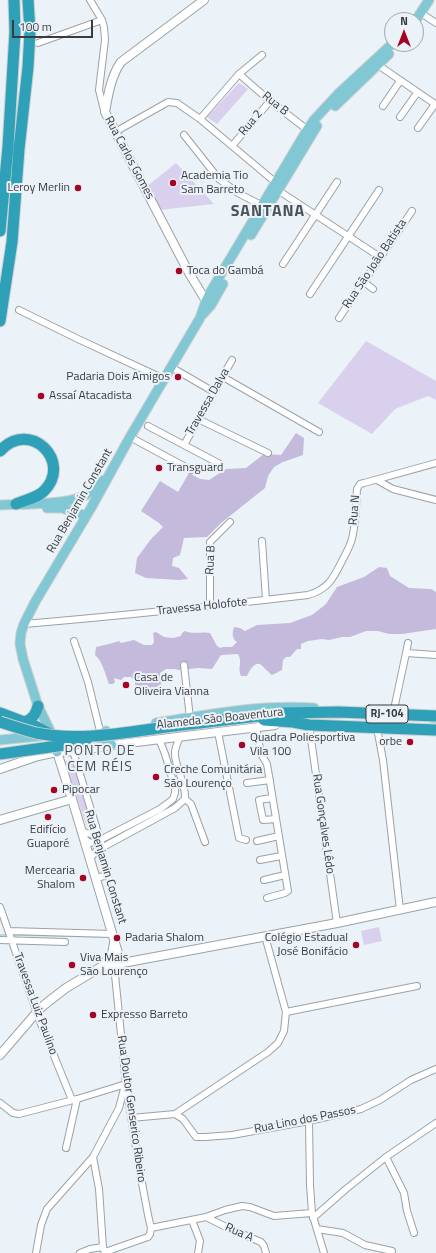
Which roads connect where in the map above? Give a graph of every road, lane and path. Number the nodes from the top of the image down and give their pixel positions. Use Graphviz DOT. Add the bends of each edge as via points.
graph roads {
  1 [pos="14,0"];
  2 [pos="28,0"];
  3 [pos="90,0"];
  4 [pos="204,0"];
  5 [pos="430,0"];
  6 [pos="422,12"];
  7 [pos="424,19"];
  8 [pos="102,20"];
  9 [pos="436,23"];
  10 [pos="38,43"];
  11 [pos="384,51"];
  12 [pos="390,52"];
  13 [pos="262,55"];
  14 [pos="378,65"];
  15 [pos="239,74"];
  16 [pos="400,81"];
  17 [pos="417,93"];
  18 [pos="270,101"];
  19 [pos="383,106"];
  20 [pos="105,112"];
  21 [pos="400,117"];
  22 [pos="200,119"];
  23 [pos="418,128"];
  24 [pos="309,131"];
  25 [pos="115,132"];
  26 [pos="184,135"];
  27 [pos="232,146"];
  28 [pos="337,182"];
  29 [pos="275,186"];
  30 [pos="378,190"];
  31 [pos="262,205"];
  32 [pos="412,211"];
  33 [pos="316,215"];
  34 [pos="0,231"];
  35 [pos="348,237"];
  36 [pos="380,257"];
  37 [pos="283,264"];
  38 [pos="363,281"];
  39 [pos="373,289"];
  40 [pos="310,294"];
  41 [pos="209,303"];
  42 [pos="19,310"];
  43 [pos="339,318"];
  44 [pos="0,321"];
  45 [pos="232,360"];
  46 [pos="171,368"];
  47 [pos="223,377"];
  48 [pos="164,379"];
  49 [pos="214,392"];
  50 [pos="198,419"];
  51 [pos="148,426"];
  52 [pos="319,432"];
  53 [pos="130,437"];
  54 [pos="184,445"];
  55 [pos="0,451"];
  56 [pos="268,453"];
  57 [pos="436,463"];
  58 [pos="220,464"];
  59 [pos="191,470"];
  60 [pos="108,477"];
  61 [pos="376,480"];
  62 [pos="82,497"];
  63 [pos="436,500"];
  64 [pos="7,506"];
  65 [pos="91,508"];
  66 [pos="86,516"];
  67 [pos="230,522"];
  68 [pos="262,541"];
  69 [pos="352,541"];
  70 [pos="266,600"];
  71 [pos="210,606"];
  72 [pos="24,624"];
  73 [pos="74,641"];
  74 [pos="408,643"];
  75 [pos="406,653"];
  76 [pos="436,655"];
  77 [pos="184,665"];
  78 [pos="38,706"];
  79 [pos="339,712"];
  80 [pos="0,713"];
  81 [pos="393,714"];
  82 [pos="436,716"];
  83 [pos="190,718"];
  84 [pos="0,722"];
  85 [pos="25,722"];
  86 [pos="307,725"];
  87 [pos="256,726"];
  88 [pos="37,727"];
  89 [pos="377,728"];
  90 [pos="110,730"];
  91 [pos="436,730"];
  92 [pos="100,731"];
  93 [pos="176,731"];
  94 [pos="218,732"];
  95 [pos="52,735"];
  96 [pos="31,737"];
  97 [pos="159,739"];
  98 [pos="0,740"];
  99 [pos="112,744"];
  100 [pos="73,751"];
  101 [pos="56,752"];
  102 [pos="0,754"];
  103 [pos="0,769"];
  104 [pos="270,780"];
  105 [pos="248,783"];
  106 [pos="272,798"];
  107 [pos="72,799"];
  108 [pos="185,799"];
  109 [pos="276,819"];
  110 [pos="0,820"];
  111 [pos="96,826"];
  112 [pos="83,835"];
  113 [pos="278,836"];
  114 [pos="100,840"];
  115 [pos="246,840"];
  116 [pos="257,841"];
  117 [pos="205,842"];
  118 [pos="102,848"];
  119 [pos="281,856"];
  120 [pos="90,859"];
  121 [pos="260,860"];
  122 [pos="285,875"];
  123 [pos="104,876"];
  124 [pos="96,878"];
  125 [pos="264,880"];
  126 [pos="267,898"];
  127 [pos="436,902"];
  128 [pos="0,907"];
  129 [pos="400,910"];
  130 [pos="336,923"];
  131 [pos="9,931"];
  132 [pos="265,936"];
  133 [pos="113,937"];
  134 [pos="0,940"];
  135 [pos="13,940"];
  136 [pos="65,942"];
  137 [pos="118,964"];
  138 [pos="101,967"];
  139 [pos="417,986"];
  140 [pos="37,1012"];
  141 [pos="286,1012"];
  142 [pos="0,1055"];
  143 [pos="436,1069"];
  144 [pos="126,1084"];
  145 [pos="75,1100"];
  146 [pos="0,1102"];
  147 [pos="175,1114"];
  148 [pos="131,1118"];
  149 [pos="309,1121"];
  150 [pos="436,1123"];
  151 [pos="66,1148"];
  152 [pos="93,1157"];
  153 [pos="386,1157"];
  154 [pos="312,1216"];
  155 [pos="206,1217"];
  156 [pos="192,1220"];
  157 [pos="151,1228"];
  158 [pos="317,1229"];
  159 [pos="414,1233"];
  160 [pos="104,1251"];
  161 [pos="392,1251"];
  162 [pos="37,1253"];
  163 [pos="80,1253"];
  164 [pos="198,1253"];
  165 [pos="266,1253"];
  166 [pos="324,1253"];
  1 -- 34 [label="highway" via="13,73"];
  2 -- 44 [label="highway" via="28,67 12,242"];
  3 -- 8 [label="street, Rua Carlos Gomes"];
  4 -- 20 [label="main road" via="121,62 115,72"];
  5 -- 6 [label="main road"];
  7 -- 9 [label="street"];
  8 -- 10 [label="street"];
  8 -- 20 [label="street, Rua Carlos Gomes" via="105,40 99,90"];
  11 -- 24 [label="main road, Rua Benjamin Constant" via="339,93 314,120"];
  12 -- 14 [label="main road, Rua Benjamin Constant"];
  13 -- 15 [label="street"];
  14 -- 16 [label="street"];
  14 -- 24 [label="main road, Rua Benjamin Constant"];
  15 -- 18 [label="street, Rua B"];
  15 -- 22 [label="street"];
  16 -- 17 [label="street"];
  16 -- 19 [label="street"];
  17 -- 21 [label="street"];
  17 -- 23 [label="street" via="435,104"];
  18 -- 24 [label="street, Rua B"];
  18 -- 27 [label="street, Rua 2"];
  20 -- 25 [label="main road, Rua Carlos Gomes"];
  22 -- 25 [label="street" via="177,103 168,102"];
  22 -- 27 [label="street"];
  24 -- 29 [label="main road, Rua Benjamin Constant"];
  25 -- 41 [label="main road, Rua Carlos Gomes" via="189,273"];
  26 -- 31 [label="street" via="219,179 238,193"];
  27 -- 29 [label="street"];
  28 -- 33 [label="street"];
  29 -- 31 [label="main road, Rua Benjamin Constant"];
  29 -- 33 [label="street"];
  29 -- 41 [label="main road, Rua Benjamin Constant"];
  30 -- 35 [label="street"];
  31 -- 41 [label="main road, Rua Benjamin Constant"];
  32 -- 36 [label="street, Rua São João Batista"];
  33 -- 35 [label="street"];
  33 -- 37 [label="street"];
  35 -- 36 [label="street"];
  35 -- 40 [label="street"];
  36 -- 38 [label="street, Rua São João Batista"];
  38 -- 39 [label="street"];
  38 -- 43 [label="street, Rua São João Batista"];
  41 -- 46 [label="main road, Rua Benjamin Constant"];
  42 -- 48 [label="street"];
  45 -- 47 [label="street, Travessa Dalva"];
  46 -- 48 [label="main road, Rua Benjamin Constant"];
  46 -- 49 [label="street"];
  47 -- 49 [label="street, Travessa Dalva"];
  47 -- 52 [label="street"];
  48 -- 53 [label="main road, Rua Benjamin Constant"];
  49 -- 50 [label="street, Travessa Dalva"];
  50 -- 54 [label="street, Travessa Dalva"];
  50 -- 56 [label="street"];
  51 -- 54 [label="street"];
  53 -- 59 [label="street"];
  53 -- 60 [label="main road, Rua Benjamin Constant"];
  54 -- 58 [label="street"];
  55 -- 64 [label="highway" via="10,443 24,439 32,440 46,448 53,465 53,476 43,491 34,497"];
  57 -- 61 [label="street, Rua N"];
  60 -- 62 [label="main road"];
  60 -- 65 [label="main road, Rua Benjamin Constant"];
  61 -- 63 [label="street" via="393,489"];
  61 -- 69 [label="street, Rua N" via="360,484 357,489"];
  62 -- 64 [label="main road"];
  62 -- 65 [label="main road" via="91,502"];
  64 -- 66 [label="main road" via="57,507"];
  65 -- 66 [label="main road, Rua Benjamin Constant"];
  66 -- 72 [label="main road, Rua Benjamin Constant"];
  67 -- 71 [label="street, Rua B" via="210,542"];
  68 -- 70 [label="street"];
  69 -- 70 [label="street, Travessa Holofote" via="334,578 326,587 308,595"];
  70 -- 71 [label="street, Travessa Holofote"];
  71 -- 72 [label="street, Travessa Holofote"];
  72 -- 78 [label="main road, Rua Benjamin Constant" via="20,638 21,650"];
  73 -- 92 [label="street" via="90,689"];
  74 -- 75 [label="street"];
  75 -- 76 [label="street"];
  75 -- 81 [label="street"];
  77 -- 83 [label="street"];
  78 -- 85 [label="highway" via="33,718"];
  78 -- 88 [label="main road, Rua Benjamin Constant"];
  78 -- 95 [label="main road, Rua Benjamin Constant"];
  79 -- 81 [label="highway, Alameda São Boaventura / RJ-104"];
  79 -- 83 [label="main road, Alameda São Boaventura" via="331,709 265,707"];
  79 -- 93 [label="highway" via="283,713"];
  80 -- 85 [label="highway"];
  81 -- 82 [label="highway, Alameda São Boaventura / RJ-104"];
  83 -- 90 [label="main road, Alameda São Boaventura"];
  84 -- 93 [label="highway, bridge" via="36,733 76,737"];
  85 -- 88 [label="highway"];
  86 -- 87 [label="main road, Alameda São Boaventura"];
  86 -- 89 [label="highway, Alameda São Boaventura / RJ-104"];
  86 -- 93 [label="highway, RJ-104" via="267,720"];
  86 -- 130 [label="street, Rua Gonçalves Lêdo"];
  87 -- 94 [label="main road, Alameda São Boaventura"];
  87 -- 104 [label="street" via="261,754 267,764"];
  88 -- 95 [label="highway"];
  88 -- 96 [label="main road, Rua Benjamin Constant"];
  89 -- 91 [label="highway, Alameda São Boaventura / RJ-104"];
  89 -- 129 [label="street"];
  90 -- 92 [label="main road, Alameda São Boaventura"];
  90 -- 99 [label="main road" via="103,734 102,738 104,742"];
  92 -- 95 [label="main road, Alameda São Boaventura"];
  93 -- 94 [label="main road, Alameda São Boaventura"];
  93 -- 97 [label="main road, Alameda São Boaventura"];
  93 -- 102 [label="highway, RJ-104, bridge"];
  93 -- 108 [label="street" via="175,755"];
  94 -- 115 [label="street" via="239,838"];
  95 -- 96 [label="main road, Alameda São Boaventura"];
  95 -- 101 [label="main road, Rua Benjamin Constant"];
  96 -- 98 [label="main road, Alameda São Boaventura"];
  97 -- 99 [label="main road, Alameda São Boaventura"];
  97 -- 114 [label="street" via="175,788 173,799 160,809"];
  99 -- 100 [label="main road, Alameda São Boaventura"];
  100 -- 101 [label="main road, Alameda São Boaventura"];
  100 -- 111 [label="street"];
  101 -- 103 [label="main road, Alameda São Boaventura"];
  101 -- 107 [label="main road"];
  104 -- 105 [label="street"];
  104 -- 106 [label="street"];
  106 -- 109 [label="street"];
  106 -- 109 [label="street" via="259,800 263,820"];
  107 -- 110 [label="main road"];
  107 -- 112 [label="main road, Rua Benjamin Constant"];
  108 -- 117 [label="street" via="191,804"];
  108 -- 118 [label="street" via="175,808"];
  109 -- 113 [label="street"];
  111 -- 112 [label="street" via="93,833"];
  111 -- 114 [label="street"];
  112 -- 114 [label="street" via="91,843"];
  112 -- 120 [label="main road, Rua Benjamin Constant"];
  113 -- 116 [label="street"];
  113 -- 119 [label="street"];
  114 -- 118 [label="street"];
  118 -- 120 [label="street" via="93,853"];
  119 -- 121 [label="street"];
  119 -- 122 [label="street"];
  120 -- 124 [label="main road, Rua Benjamin Constant"];
  122 -- 125 [label="street"];
  122 -- 126 [label="street" via="288,891"];
  123 -- 124 [label="street"];
  124 -- 133 [label="main road, Rua Benjamin Constant" via="109,913"];
  127 -- 129 [label="main road"];
  128 -- 131 [label="street, Travessa Luiz Paulino"];
  129 -- 130 [label="main road"];
  130 -- 132 [label="main road"];
  131 -- 133 [label="street"];
  131 -- 135 [label="street, Travessa Luiz Paulino"];
  132 -- 137 [label="main road"];
  132 -- 141 [label="street"];
  133 -- 137 [label="main road, Rua Doutor Genserico Ribeiro"];
  133 -- 138 [label="main road" via="112,954"];
  134 -- 135 [label="street"];
  135 -- 136 [label="street"];
  135 -- 140 [label="street, Travessa Luiz Paulino"];
  137 -- 138 [label="main road"];
  137 -- 144 [label="street, Rua Doutor Genserico Ribeiro"];
  138 -- 140 [label="main road" via="66,988"];
  139 -- 141 [label="street"];
  140 -- 142 [label="main road"];
  140 -- 145 [label="street, Travessa Luiz Paulino"];
  141 -- 147 [label="street" via="284,1031 278,1043"];
  143 -- 149 [label="street, Rua Lino dos Passos" via="411,1080 361,1109"];
  144 -- 145 [label="street"];
  144 -- 148 [label="street, Rua Doutor Genserico Ribeiro"];
  144 -- 152 [label="street" via="119,1108"];
  145 -- 146 [label="street" via="19,1114 13,1113"];
  145 -- 151 [label="street"];
  147 -- 148 [label="street"];
  147 -- 149 [label="street, Rua Lino dos Passos" via="183,1119 198,1138 232,1135"];
  148 -- 157 [label="street, Rua Doutor Genserico Ribeiro"];
  149 -- 154 [label="street"];
  150 -- 153 [label="street"];
  152 -- 160 [label="street" via="99,1189"];
  152 -- 162 [label="street" via="47,1209 41,1224"];
  153 -- 154 [label="street"];
  153 -- 159 [label="street" via="404,1193"];
  154 -- 155 [label="street" via="274,1216 242,1206"];
  154 -- 158 [label="street"];
  155 -- 156 [label="street"];
  155 -- 165 [label="street, Rua A" via="261,1242"];
  156 -- 157 [label="street"];
  156 -- 164 [label="street" via="200,1242"];
  157 -- 160 [label="street" via="148,1237"];
  158 -- 161 [label="street" via="338,1232 365,1245"];
  158 -- 166 [label="street"];
  160 -- 163 [label="street" via="90,1249"];
}
